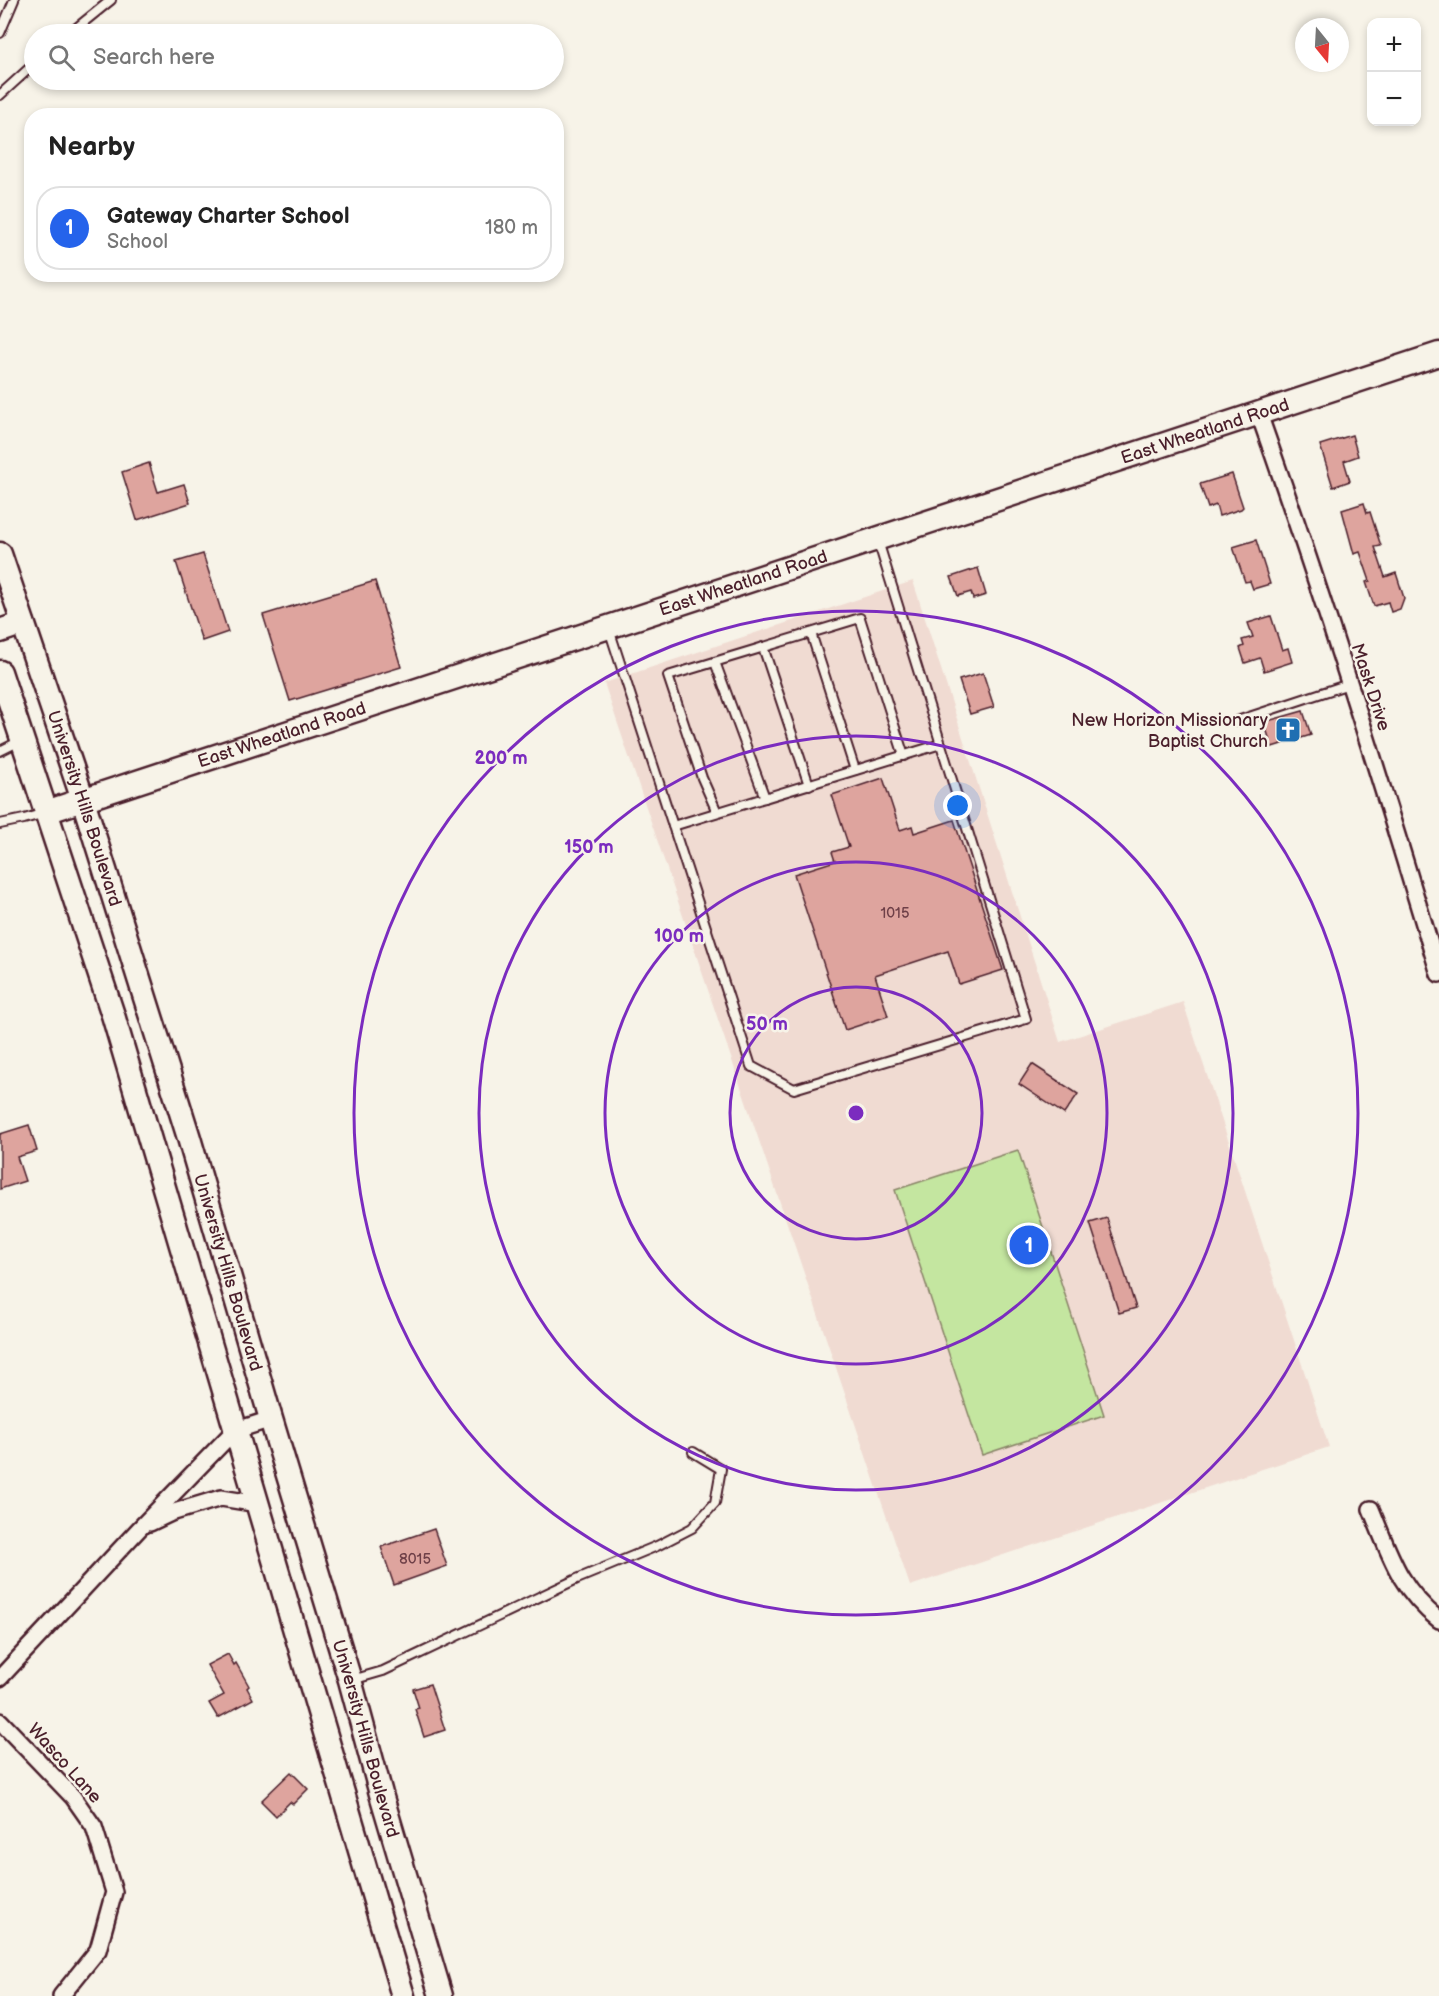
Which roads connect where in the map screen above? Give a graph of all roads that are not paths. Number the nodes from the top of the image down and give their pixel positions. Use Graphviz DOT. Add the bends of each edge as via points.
graph roads {
  1 [pos="14,0"];
  2 [pos="111,0"];
  3 [pos="81,24"];
  4 [pos="0,33"];
  5 [pos="24,73"];
  6 [pos="0,95"];
  7 [pos="1439,354"];
  8 [pos="1259,414"];
  9 [pos="878,540"];
  10 [pos="2,565"];
  11 [pos="23,623"];
  12 [pos="608,628"];
  13 [pos="0,631"];
  14 [pos="811,633"];
  15 [pos="763,647"];
  16 [pos="715,662"];
  17 [pos="0,672"];
  18 [pos="1349,684"];
  19 [pos="1237,721"];
  20 [pos="22,740"];
  21 [pos="941,744"];
  22 [pos="0,752"];
  23 [pos="904,756"];
  24 [pos="855,770"];
  25 [pos="808,785"];
  26 [pos="765,798"];
  27 [pos="83,800"];
  28 [pos="46,812"];
  29 [pos="717,812"];
  30 [pos="0,824"];
  31 [pos="673,826"];
  32 [pos="1439,974"];
  33 [pos="271,1419"];
  34 [pos="234,1431"];
  35 [pos="693,1452"];
  36 [pos="258,1504"];
  37 [pos="1371,1509"];
  38 [pos="139,1529"];
  39 [pos="1439,1620"];
  40 [pos="0,1678"];
  41 [pos="350,1680"];
  42 [pos="314,1692"];
  43 [pos="0,1721"];
  44 [pos="61,1996"];
  45 [pos="403,1996"];
  46 [pos="441,1996"];
  1 -- 4 [label="lane"];
  2 -- 3 [label="lane"];
  5 -- 6 [label="lane"];
  7 -- 8 [label="main road, East Wheatland Road"];
  8 -- 9 [label="main road, East Wheatland Road"];
  8 -- 18 [label="street, Mask Drive"];
  9 -- 12 [label="main road, East Wheatland Road"];
  9 -- 21 [label="lane"];
  10 -- 11 [label="main road, University Hills Boulevard"];
  11 -- 13 [label="main road"];
  11 -- 27 [label="main road, University Hills Boulevard"];
  12 -- 27 [label="main road, East Wheatland Road"];
  12 -- 31 [label="lane"];
  14 -- 15 [label="lane"];
  14 -- 23 [label="lane" via="860,618"];
  14 -- 24 [label="lane"];
  15 -- 16 [label="lane"];
  15 -- 25 [label="lane"];
  16 -- 26 [label="lane"];
  16 -- 29 [label="lane" via="668,676"];
  17 -- 20 [label="main road, University Hills Boulevard"];
  18 -- 19 [label="lane"];
  18 -- 32 [label="street, Mask Drive"];
  20 -- 22 [label="lane"];
  20 -- 28 [label="main road, University Hills Boulevard"];
  21 -- 23 [label="lane"];
  21 -- 31 [label="lane" via="1026,1019 794,1089 751,1066"];
  23 -- 24 [label="lane"];
  24 -- 25 [label="lane"];
  25 -- 26 [label="lane"];
  26 -- 29 [label="lane"];
  27 -- 28 [label="main road, East Wheatland Road"];
  27 -- 33 [label="main road, University Hills Boulevard" via="186,1127"];
  28 -- 30 [label="lane"];
  28 -- 34 [label="main road, University Hills Boulevard" via="112,1015"];
  29 -- 31 [label="lane"];
  33 -- 34 [label="street"];
  33 -- 41 [label="main road, University Hills Boulevard"];
  34 -- 36 [label="main road, University Hills Boulevard"];
  34 -- 38 [label="street"];
  35 -- 41 [label="lane" via="721,1469 715,1503 692,1528 383,1671"];
  36 -- 38 [label="street" via="221,1498 171,1513"];
  36 -- 42 [label="main road, University Hills Boulevard"];
  37 -- 39 [label="street" via="1397,1572 1422,1606"];
  38 -- 40 [label="street"];
  41 -- 42 [label="main road"];
  41 -- 46 [label="main road, University Hills Boulevard"];
  42 -- 45 [label="main road, University Hills Boulevard"];
  43 -- 44 [label="street, Wasco Lane" via="73,1797 94,1827 114,1892 98,1950"];
}
